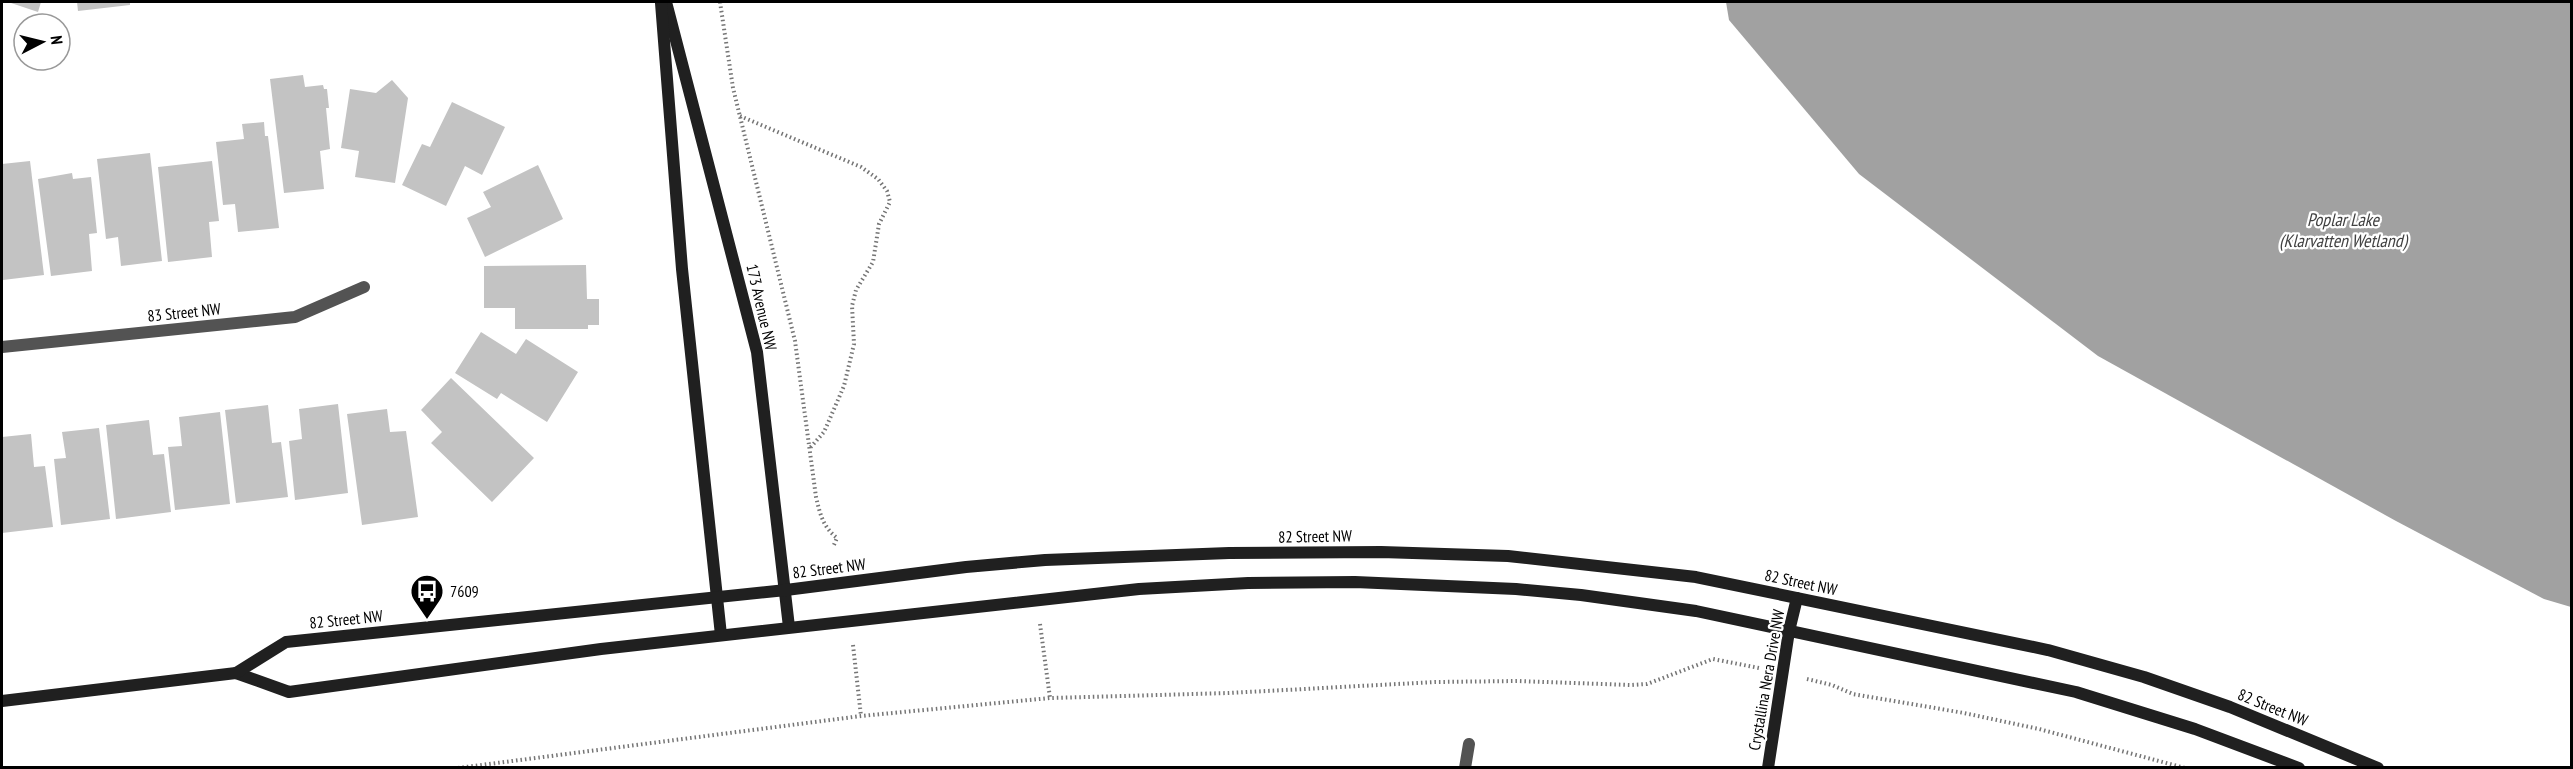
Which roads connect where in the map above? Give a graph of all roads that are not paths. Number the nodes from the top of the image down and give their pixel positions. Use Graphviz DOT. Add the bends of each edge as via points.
graph roads {
  1 [pos="661,2"];
  2 [pos="666,2"];
  3 [pos="364,287"];
  4 [pos="2,347"];
  5 [pos="786,590"];
  6 [pos="716,596"];
  7 [pos="1797,598"];
  8 [pos="789,627"];
  9 [pos="1789,631"];
  10 [pos="721,635"];
  11 [pos="236,673"];
  12 [pos="2,701"];
  13 [pos="1468,744"];
  14 [pos="1465,768"];
  15 [pos="1768,768"];
  16 [pos="2299,768"];
  17 [pos="2378,768"];
  1 -- 6 [label="main road" via="682,269"];
  2 -- 5 [label="main road, 173 Avenue NW" via="757,352"];
  3 -- 4 [label="street, 83 Street NW" via="295,317"];
  5 -- 6 [label="main road, 82 Street NW"];
  5 -- 7 [label="main road, 82 Street NW" via="1046,560 1381,552 1583,563 1696,577"];
  5 -- 8 [label="main road, 173 Avenue NW"];
  6 -- 10 [label="main road"];
  6 -- 11 [label="main road, 82 Street NW" via="286,642"];
  7 -- 9 [label="main road, Crystallina Nera Drive NW"];
  7 -- 17 [label="main road, 82 Street NW" via="2048,650 2144,677 2230,707"];
  8 -- 9 [label="main road, 82 Street NW" via="1139,589 1248,583 1516,589 1696,611"];
  8 -- 10 [label="main road, 82 Street NW"];
  9 -- 15 [label="main road, Crystallina Nera Drive NW"];
  9 -- 16 [label="main road, 82 Street NW" via="2076,692 2195,729"];
  10 -- 11 [label="main road, 82 Street NW" via="289,692"];
  11 -- 12 [label="main road, 82 Street NW"];
  13 -- 14 [label="street"];
}
